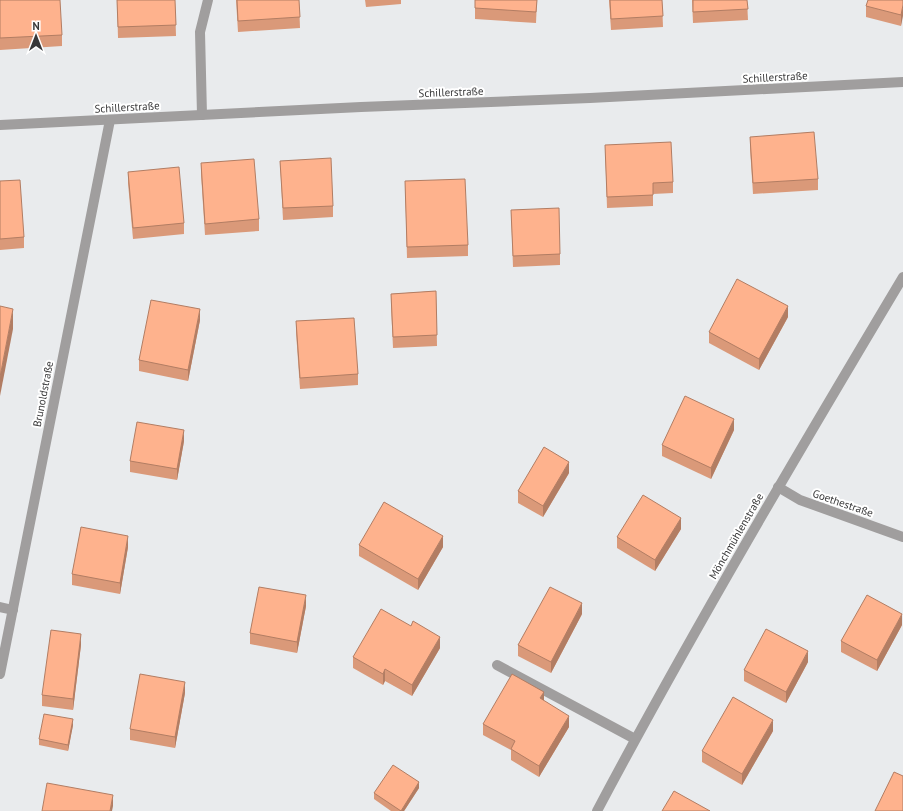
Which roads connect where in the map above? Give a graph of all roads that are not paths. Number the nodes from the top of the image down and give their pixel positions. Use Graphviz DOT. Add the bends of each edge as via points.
graph roads {
  1 [pos="208,0"];
  2 [pos="903,82"];
  3 [pos="202,115"];
  4 [pos="110,120"];
  5 [pos="0,125"];
  6 [pos="903,277"];
  7 [pos="778,487"];
  8 [pos="903,537"];
  9 [pos="0,607"];
  10 [pos="13,610"];
  11 [pos="497,665"];
  12 [pos="0,674"];
  13 [pos="635,739"];
  14 [pos="597,811"];
  1 -- 3 [label="street" via="200,32"];
  2 -- 3 [label="street, Schillerstraße"];
  3 -- 4 [label="street, Schillerstraße"];
  4 -- 5 [label="street, Schillerstraße"];
  4 -- 10 [label="street, Brunoldstraße"];
  6 -- 7 [label="street, Mönchmühlenstraße"];
  7 -- 8 [label="street, Goethestraße" via="800,500"];
  7 -- 13 [label="street, Mönchmühlenstraße"];
  9 -- 10 [label="street"];
  10 -- 12 [label="street, Brunoldstraße"];
  11 -- 13 [label="street"];
  13 -- 14 [label="street, Mönchmühlenstraße"];
}
